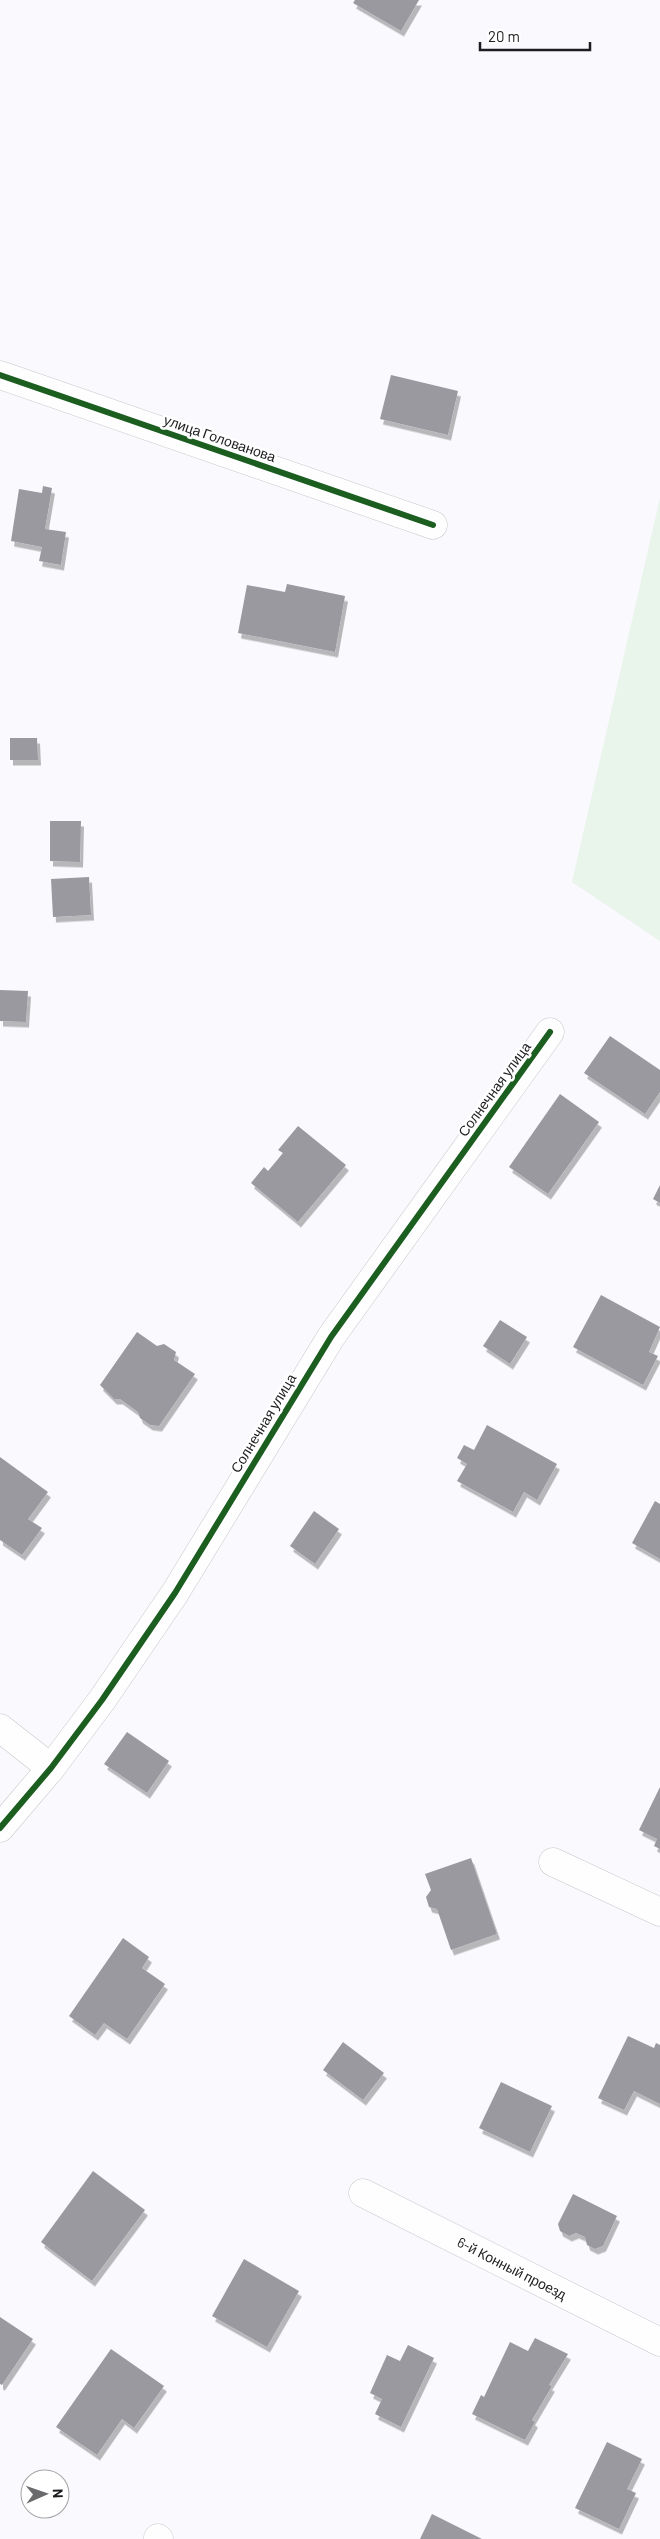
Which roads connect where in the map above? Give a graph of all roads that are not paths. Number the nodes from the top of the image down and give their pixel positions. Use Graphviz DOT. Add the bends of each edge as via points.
graph roads {
  1 [pos="0,375"];
  2 [pos="433,525"];
  3 [pos="550,1032"];
  4 [pos="0,1728"];
  5 [pos="50,1768"];
  6 [pos="0,1828"];
  7 [pos="553,1862"];
  8 [pos="660,1912"];
  9 [pos="363,2193"];
  10 [pos="660,2342"];
  1 -- 2 [label="street, улица Голованова"];
  3 -- 5 [label="street, Солнечная улица" via="331,1336 175,1593 102,1700"];
  4 -- 5 [label="street"];
  5 -- 6 [label="street, Солнечная улица"];
  7 -- 8 [label="street"];
  9 -- 10 [label="street, 6-й Конный проезд"];
}
